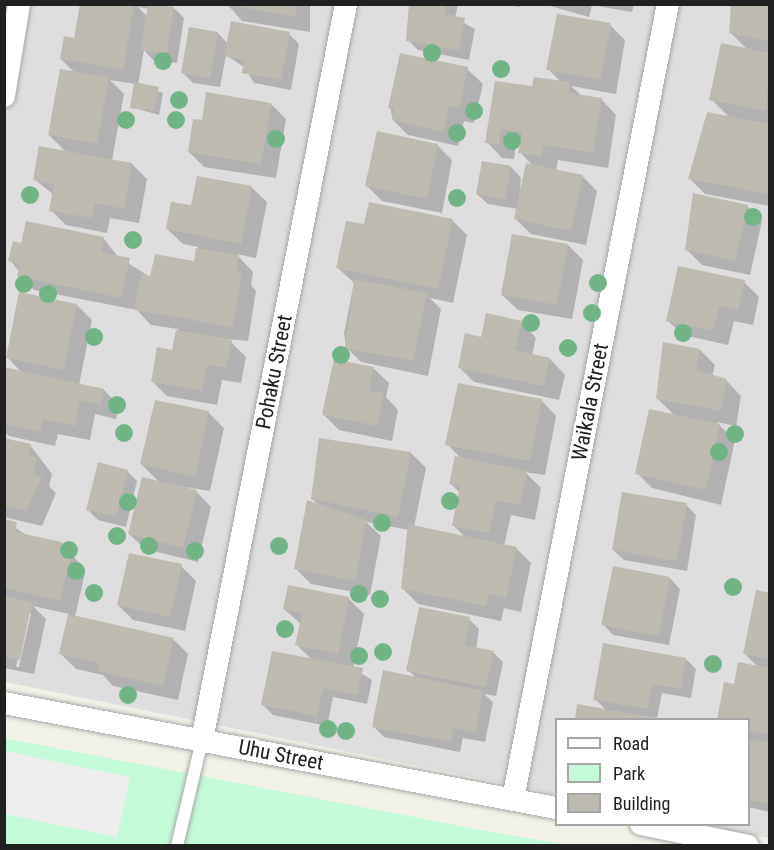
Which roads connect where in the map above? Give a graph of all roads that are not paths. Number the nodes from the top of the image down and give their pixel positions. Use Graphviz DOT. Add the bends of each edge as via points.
graph roads {
  1 [pos="18,4"];
  2 [pos="346,4"];
  3 [pos="668,4"];
  4 [pos="4,96"];
  5 [pos="4,703"];
  6 [pos="202,740"];
  7 [pos="513,799"];
  8 [pos="555,808"];
  9 [pos="646,826"];
  10 [pos="177,846"];
  11 [pos="748,846"];
  1 -- 4 [label="street"];
  2 -- 6 [label="street, Pohaku Street"];
  3 -- 7 [label="street, Waikala Street"];
  5 -- 6 [label="street, Uhu Street"];
  6 -- 7 [label="street, Uhu Street"];
  6 -- 10 [label="lane"];
  7 -- 8 [label="street, Uhu Street"];
  9 -- 11 [label="street"];
}
